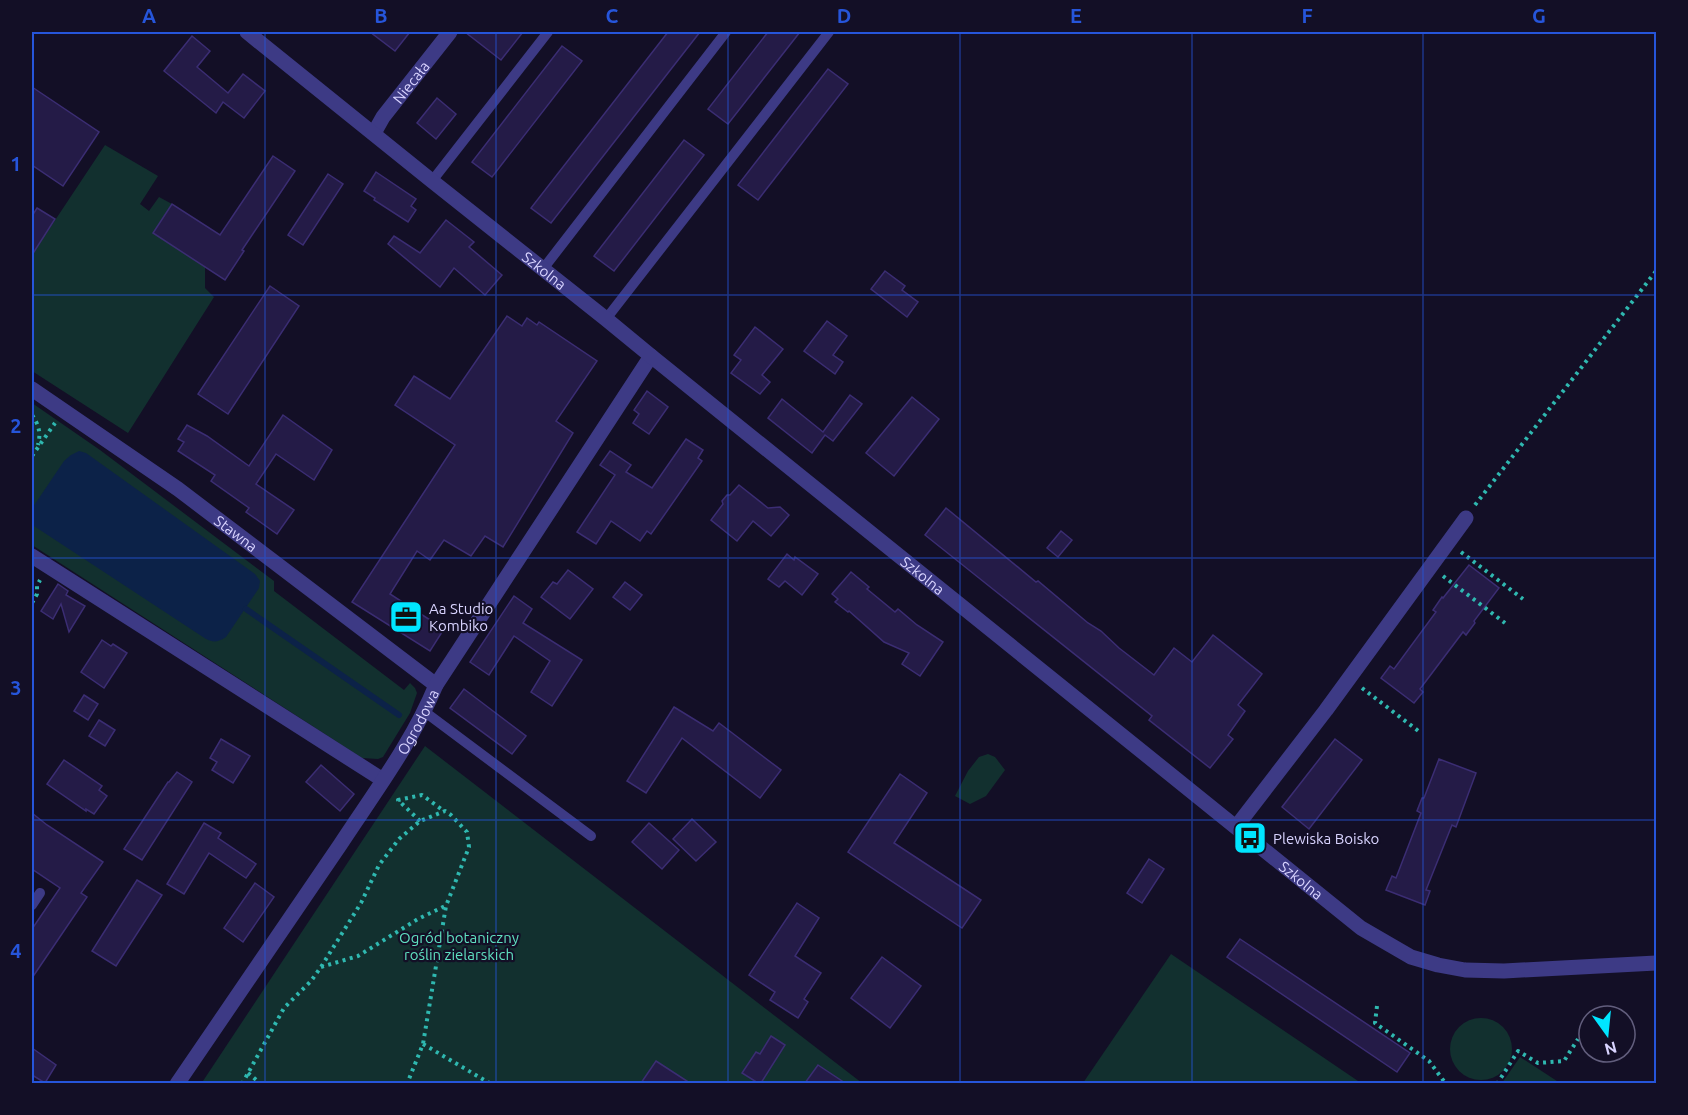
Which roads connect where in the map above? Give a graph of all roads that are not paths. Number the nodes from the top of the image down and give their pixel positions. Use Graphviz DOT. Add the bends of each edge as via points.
graph roads {
  1 [pos="247,32"];
  2 [pos="450,32"];
  3 [pos="548,32"];
  4 [pos="726,32"];
  5 [pos="829,32"];
  6 [pos="374,133"];
  7 [pos="432,181"];
  8 [pos="543,269"];
  9 [pos="606,319"];
  10 [pos="651,356"];
  11 [pos="32,389"];
  12 [pos="1466,518"];
  13 [pos="32,556"];
  14 [pos="436,685"];
  15 [pos="425,711"];
  16 [pos="383,780"];
  17 [pos="1236,827"];
  18 [pos="591,836"];
  19 [pos="40,893"];
  20 [pos="32,905"];
  21 [pos="1656,963"];
  22 [pos="177,1083"];
  1 -- 6 [label="street, Szkolna"];
  2 -- 6 [label="street, Niecała"];
  3 -- 7 [label="lane"];
  4 -- 8 [label="lane"];
  5 -- 9 [label="lane"];
  6 -- 7 [label="street, Szkolna"];
  7 -- 8 [label="street, Szkolna"];
  8 -- 9 [label="street, Szkolna"];
  9 -- 10 [label="street, Szkolna"];
  10 -- 14 [label="street, Ogrodowa"];
  10 -- 17 [label="street, Szkolna"];
  11 -- 14 [label="street, Stawna" via="178,489"];
  12 -- 17 [label="street"];
  13 -- 16 [label="street"];
  14 -- 15 [label="street, Ogrodowa"];
  15 -- 16 [label="street, Ogrodowa"];
  15 -- 18 [label="lane"];
  16 -- 22 [label="street, Ogrodowa"];
  17 -- 21 [label="street, Szkolna" via="1361,928 1411,957 1465,970 1504,971"];
  19 -- 20 [label="lane"];
}
